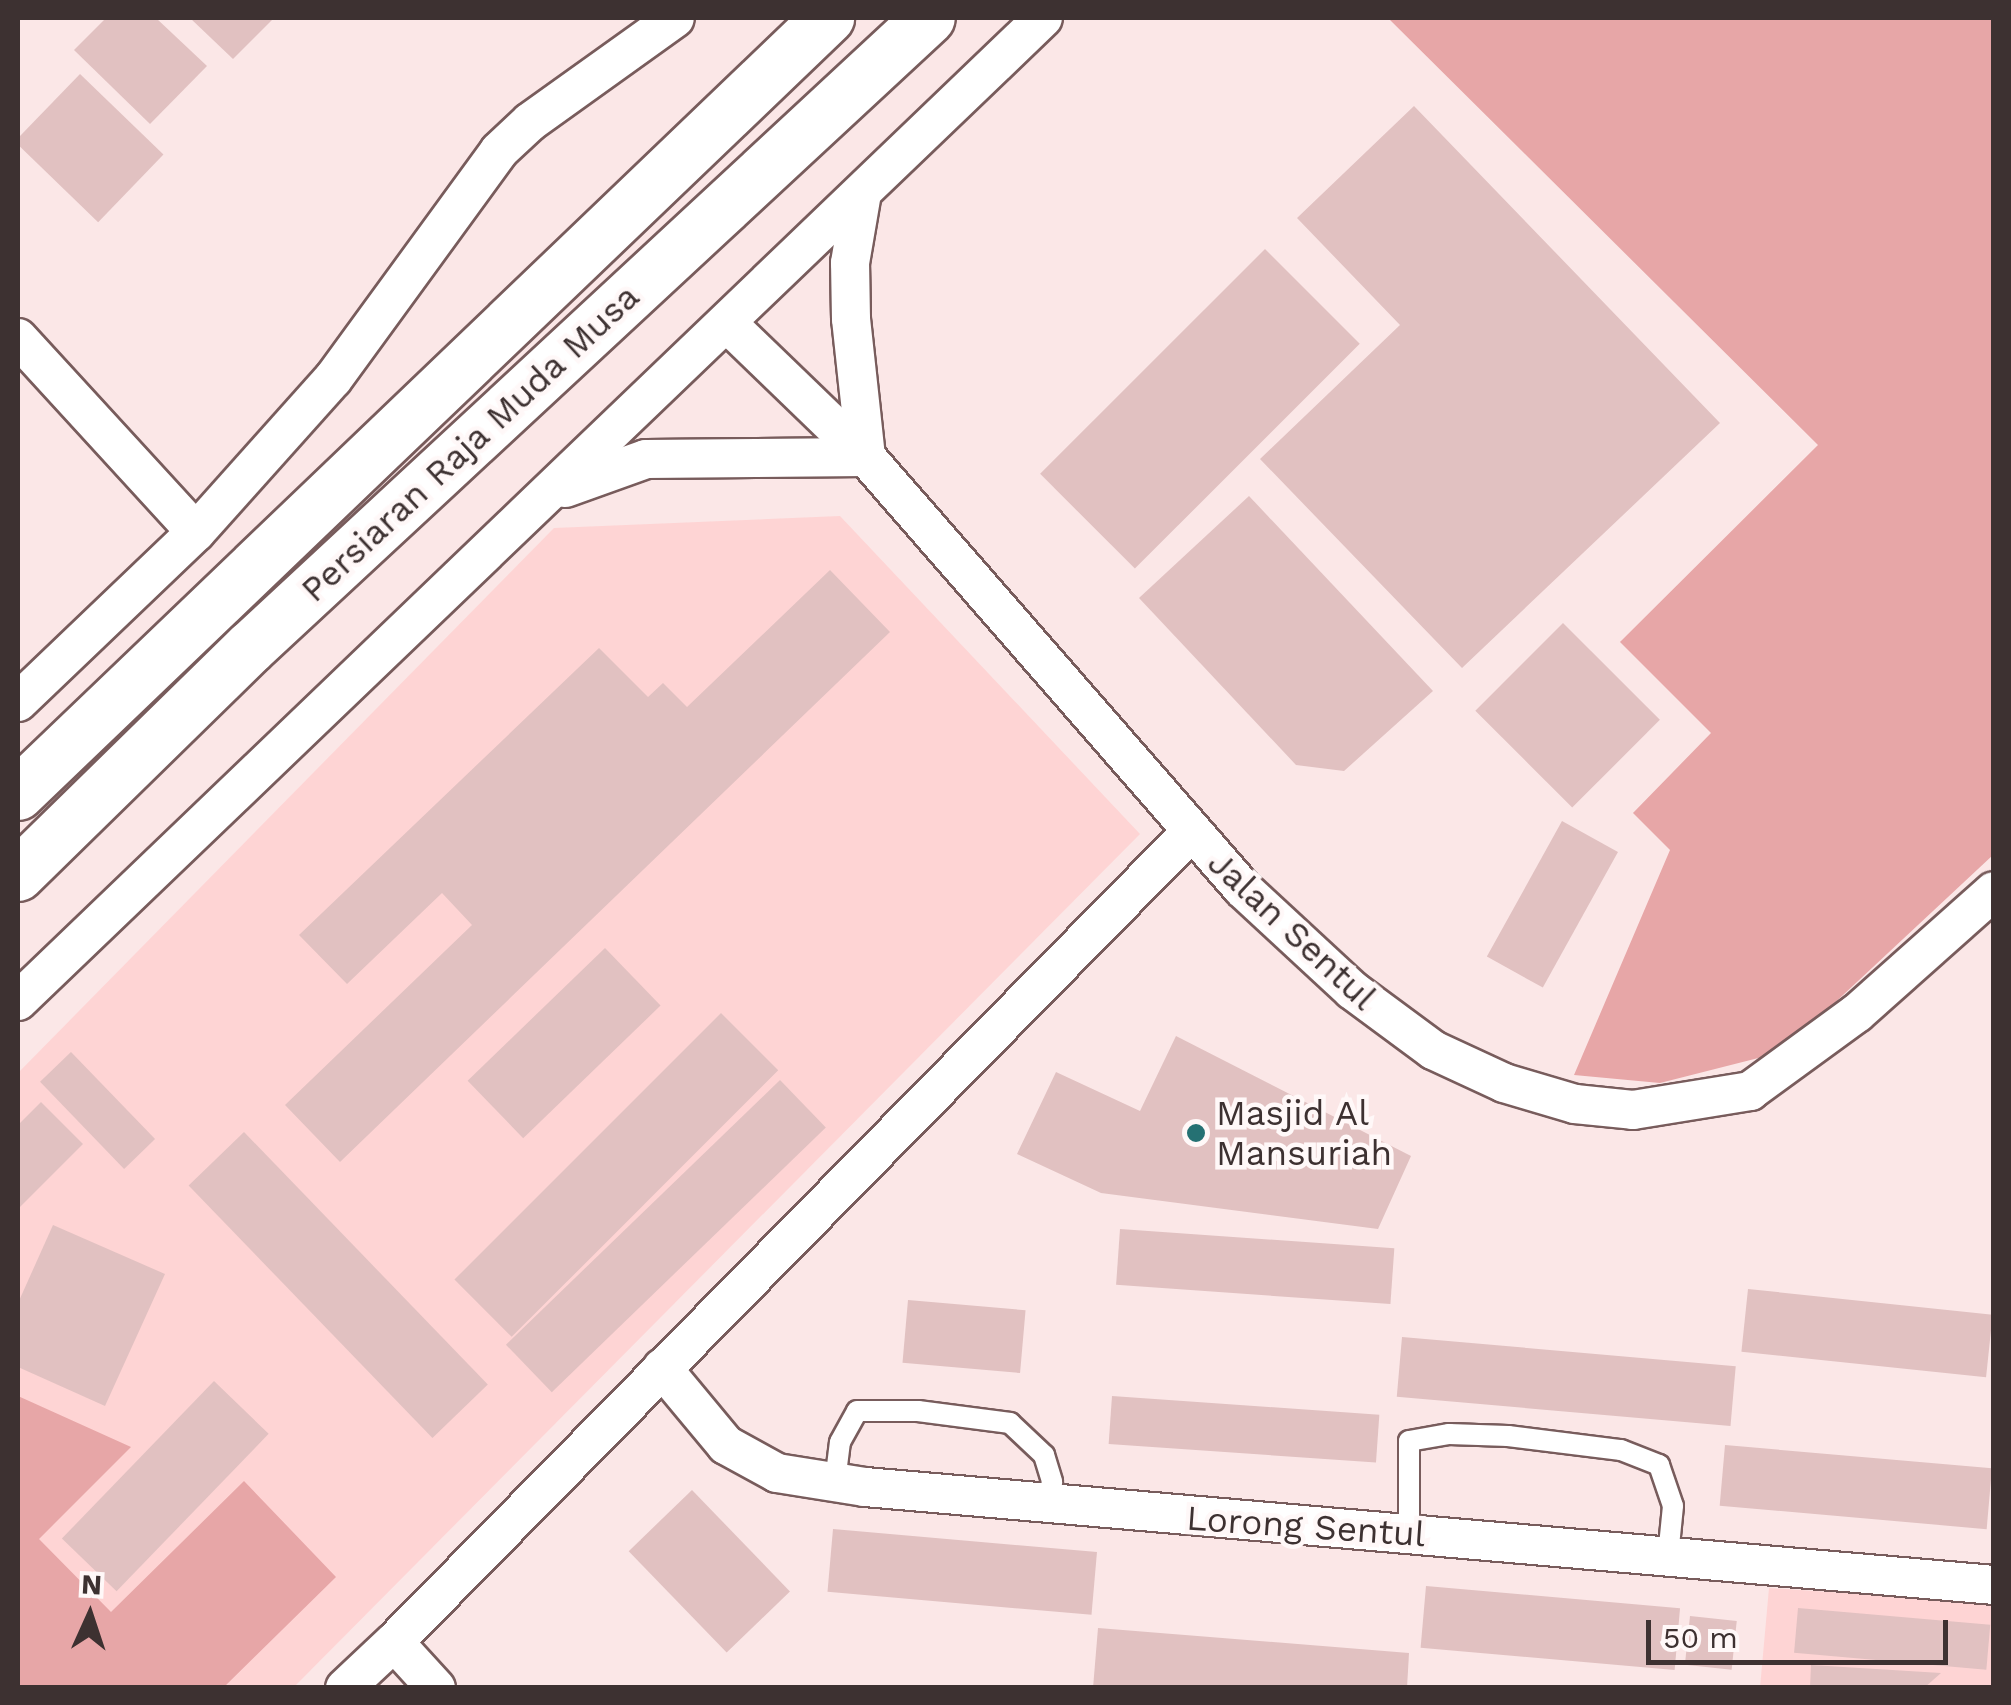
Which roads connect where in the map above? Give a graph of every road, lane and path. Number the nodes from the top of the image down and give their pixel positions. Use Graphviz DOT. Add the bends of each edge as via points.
graph roads {
  1 [pos="675,18"];
  2 [pos="828,18"];
  3 [pos="929,18"];
  4 [pos="1043,18"];
  5 [pos="862,192"];
  6 [pos="727,323"];
  7 [pos="18,338"];
  8 [pos="866,457"];
  9 [pos="551,493"];
  10 [pos="196,532"];
  11 [pos="18,702"];
  12 [pos="18,794"];
  13 [pos="1189,834"];
  14 [pos="18,875"];
  15 [pos="1994,892"];
  16 [pos="18,1001"];
  17 [pos="662,1368"];
  18 [pos="835,1482"];
  19 [pos="1047,1504"];
  20 [pos="1409,1532"];
  21 [pos="1668,1556"];
  22 [pos="1994,1585"];
  23 [pos="394,1642"];
  24 [pos="345,1688"];
  25 [pos="436,1688"];
  1 -- 10 [label="street" via="530,122 499,152 333,378"];
  2 -- 12 [label="main road, Persiaran Raja Muda Musa"];
  3 -- 14 [label="main road, Persiaran Raja Muda Musa" via="250,648"];
  4 -- 5 [label="street"];
  5 -- 6 [label="street"];
  5 -- 8 [label="street" via="850,263"];
  6 -- 8 [label="street, Jalan Sentul"];
  6 -- 9 [label="street"];
  7 -- 10 [label="street"];
  8 -- 9 [label="street" via="646,459"];
  8 -- 13 [label="street, Jalan Sentul"];
  9 -- 16 [label="street"];
  10 -- 11 [label="street"];
  13 -- 15 [label="street, Jalan Sentul" via="1352,990 1433,1050 1504,1083 1575,1104 1633,1110 1750,1091 1856,1012"];
  13 -- 17 [label="street"];
  17 -- 18 [label="street, Lorong Sentul" via="726,1445 777,1473"];
  17 -- 23 [label="street"];
  18 -- 19 [label="street, Lorong Sentul"];
  18 -- 19 [label="lane" via="840,1442 857,1411 918,1411 1010,1423 1044,1455 1052,1482"];
  19 -- 20 [label="street, Lorong Sentul" via="1324,1532"];
  20 -- 21 [label="street, Lorong Sentul"];
  20 -- 21 [label="lane" via="1409,1442 1449,1434 1508,1436 1621,1450 1659,1465 1673,1506"];
  21 -- 22 [label="street, Lorong Sentul"];
  23 -- 24 [label="street"];
  23 -- 25 [label="street"];
}
